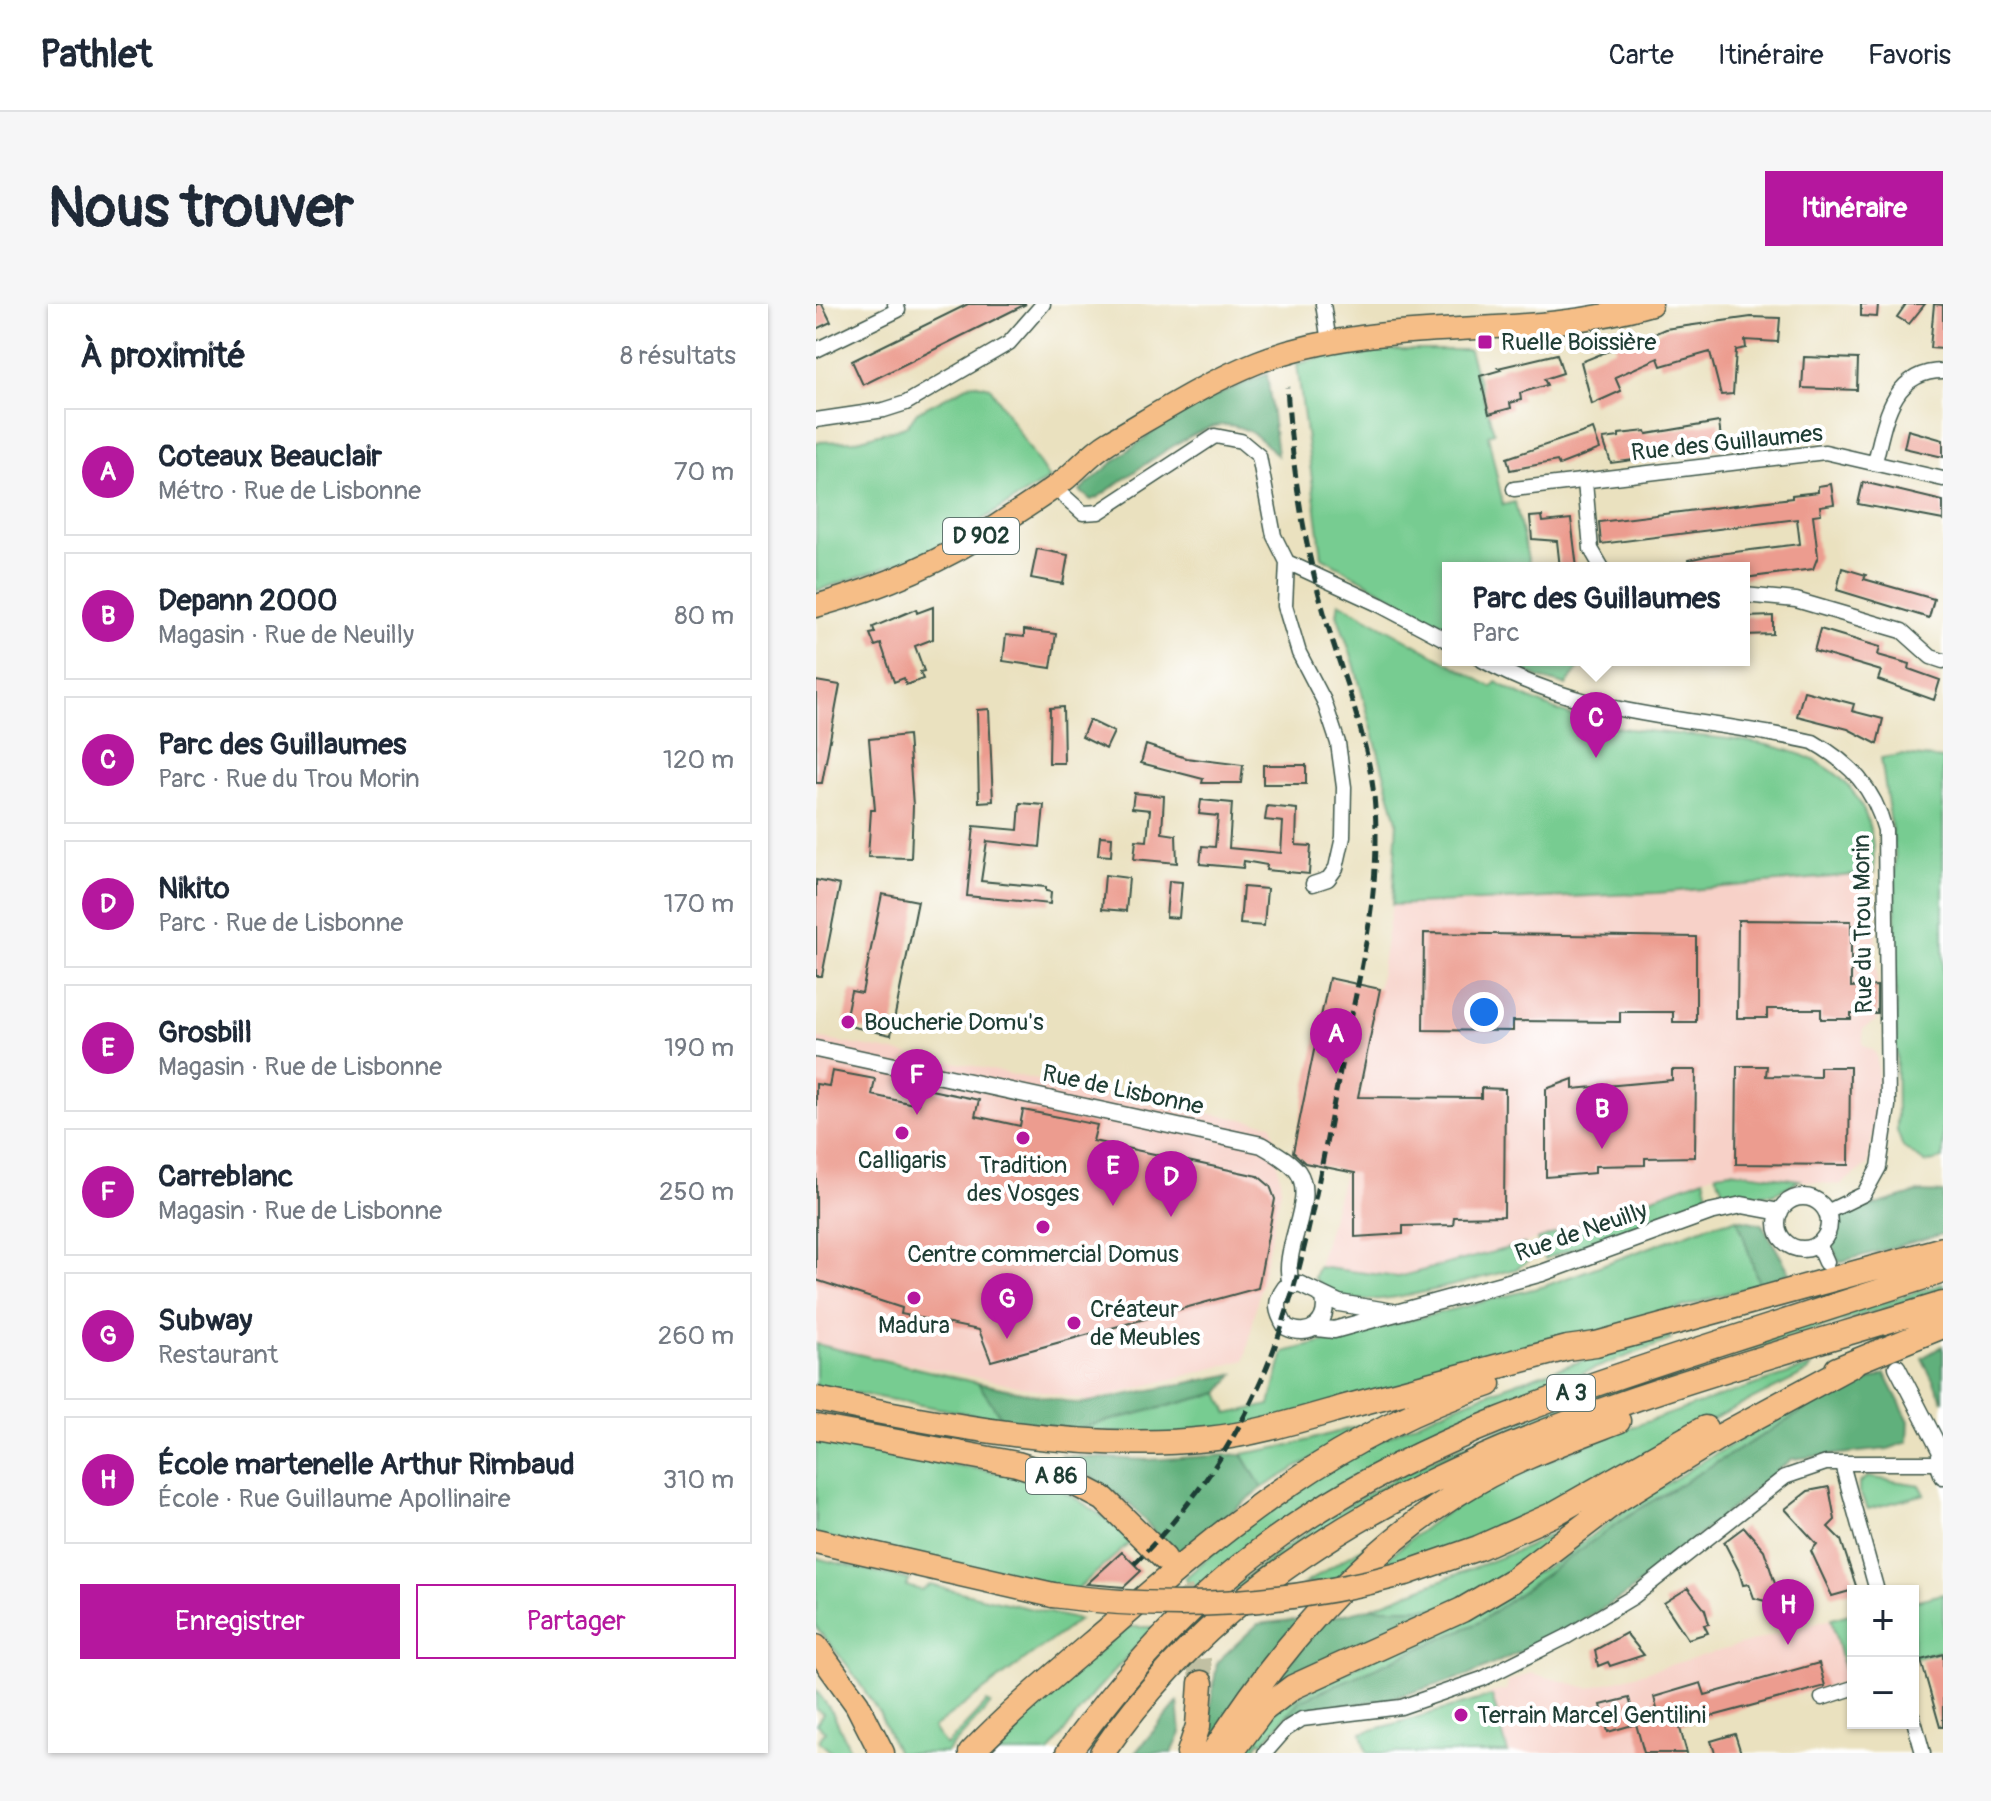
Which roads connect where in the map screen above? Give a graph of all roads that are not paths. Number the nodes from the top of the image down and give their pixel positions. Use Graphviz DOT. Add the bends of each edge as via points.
graph roads {
  1 [pos="1043,304"];
  2 [pos="1323,304"];
  3 [pos="1651,304"];
  4 [pos="901,306"];
  5 [pos="1329,342"];
  6 [pos="816,350"];
  7 [pos="1943,371"];
  8 [pos="816,420"];
  9 [pos="1128,434"];
  10 [pos="1875,462"];
  11 [pos="1943,479"];
  12 [pos="1585,482"];
  13 [pos="1514,489"];
  14 [pos="1064,496"];
  15 [pos="1287,562"];
  16 [pos="1599,562"];
  17 [pos="1750,596"];
  18 [pos="816,606"];
  19 [pos="816,619"];
  20 [pos="1442,638"];
  21 [pos="1943,661"];
  22 [pos="1493,666"];
  23 [pos="1313,884"];
  24 [pos="816,1049"];
  25 [pos="1780,1212"];
  26 [pos="1827,1212"];
  27 [pos="1818,1244"];
  28 [pos="1943,1249"];
  29 [pos="1826,1262"];
  30 [pos="1943,1271"];
  31 [pos="1291,1284"];
  32 [pos="1324,1298"];
  33 [pos="1943,1304"];
  34 [pos="1399,1313"];
  35 [pos="1943,1326"];
  36 [pos="1317,1328"];
  37 [pos="1596,1344"];
  38 [pos="1852,1365"];
  39 [pos="1897,1367"];
  40 [pos="1673,1387"];
  41 [pos="816,1399"];
  42 [pos="816,1427"];
  43 [pos="1941,1460"];
  44 [pos="1842,1464"];
  45 [pos="816,1541"];
  46 [pos="1164,1558"];
  47 [pos="1875,1585"];
  48 [pos="816,1647"];
  49 [pos="1201,1683"];
  50 [pos="1847,1690"];
  51 [pos="1822,1698"];
  52 [pos="1916,1729"];
  53 [pos="880,1749"];
  54 [pos="971,1753"];
  55 [pos="1068,1753"];
  56 [pos="1102,1753"];
  57 [pos="1189,1753"];
  58 [pos="1213,1753"];
  59 [pos="1231,1753"];
  60 [pos="1265,1753"];
  61 [pos="1923,1753"];
  1 -- 8 [label="street" via="1009,343 906,403"];
  2 -- 5 [label="street"];
  3 -- 5 [label="main road, D 902" via="1570,322 1423,328"];
  4 -- 6 [label="street"];
  5 -- 9 [label="main road, D 902" via="1220,378"];
  7 -- 10 [label="street" via="1915,377 1897,391"];
  9 -- 14 [label="main road, D 902"];
  9 -- 18 [label="main road, D 902" via="970,542 896,580"];
  10 -- 11 [label="street, Rue des Guillaumes"];
  10 -- 12 [label="street, Rue des Guillaumes" via="1825,452"];
  12 -- 13 [label="street, Rue des Guillaumes"];
  12 -- 16 [label="street" via="1591,549"];
  14 -- 15 [label="street" via="1091,514 1215,436 1241,441 1259,456 1274,536"];
  14 -- 19 [label="main road, D 902" via="1022,527 942,571"];
  15 -- 20 [label="street"];
  15 -- 23 [label="street" via="1285,606 1338,743 1344,787 1336,868 1328,879"];
  17 -- 21 [label="street" via="1796,600 1902,631"];
  22 -- 26 [label="street, Rue du Trou Morin" via="1535,688 1608,709 1813,742 1840,757 1878,803 1885,830 1888,1106 1879,1167 1864,1194"];
  24 -- 31 [label="street, Rue de Lisbonne" via="1262,1145 1297,1170 1305,1187 1286,1270"];
  25 -- 26 [label="street" via="1789,1201 1803,1197 1817,1201"];
  25 -- 27 [label="street" via="1778,1227 1784,1240 1796,1248"];
  25 -- 34 [label="street, Rue de Neuilly" via="1742,1205 1710,1212 1542,1273"];
  26 -- 27 [label="street" via="1827,1233"];
  27 -- 29 [label="street"];
  28 -- 37 [label="highway"];
  30 -- 55 [label="highway, A 3" via="1555,1398 1433,1448 1322,1509 1228,1577 1149,1651"];
  31 -- 32 [label="street"];
  31 -- 36 [label="street" via="1279,1298 1282,1320 1295,1331"];
  32 -- 34 [label="street, Rue de Neuilly"];
  32 -- 36 [label="street" via="1326,1308"];
  33 -- 40 [label="highway, A 3"];
  34 -- 36 [label="street, Rue de Neuilly" via="1334,1330"];
  35 -- 38 [label="highway"];
  37 -- 41 [label="highway" via="1208,1439 1056,1437 921,1420"];
  37 -- 54 [label="highway" via="1402,1419 1274,1492 1220,1532"];
  38 -- 45 [label="highway, bridge" via="1815,1376 1703,1429 1552,1515 1478,1548 1406,1573 1301,1597 1153,1606 1053,1595"];
  38 -- 59 [label="highway" via="1619,1499 1513,1580 1462,1610 1293,1687 1263,1710"];
  39 -- 43 [label="street"];
  40 -- 56 [label="highway, A 3" via="1563,1423 1443,1473 1343,1527 1221,1618 1164,1676"];
  40 -- 58 [label="highway" via="1649,1410 1529,1455 1407,1529 1350,1578 1297,1639"];
  42 -- 46 [label="highway, A 86" via="1017,1464 1068,1480 1104,1499"];
  43 -- 44 [label="street"];
  44 -- 47 [label="street"];
  44 -- 60 [label="street" via="1826,1463 1785,1477 1633,1597 1566,1637 1482,1679 1401,1707 1302,1719"];
  48 -- 53 [label="highway" via="838,1673"];
  49 -- 57 [label="highway" via="1198,1726"];
  50 -- 51 [label="street"];
  52 -- 61 [label="street"];
}
